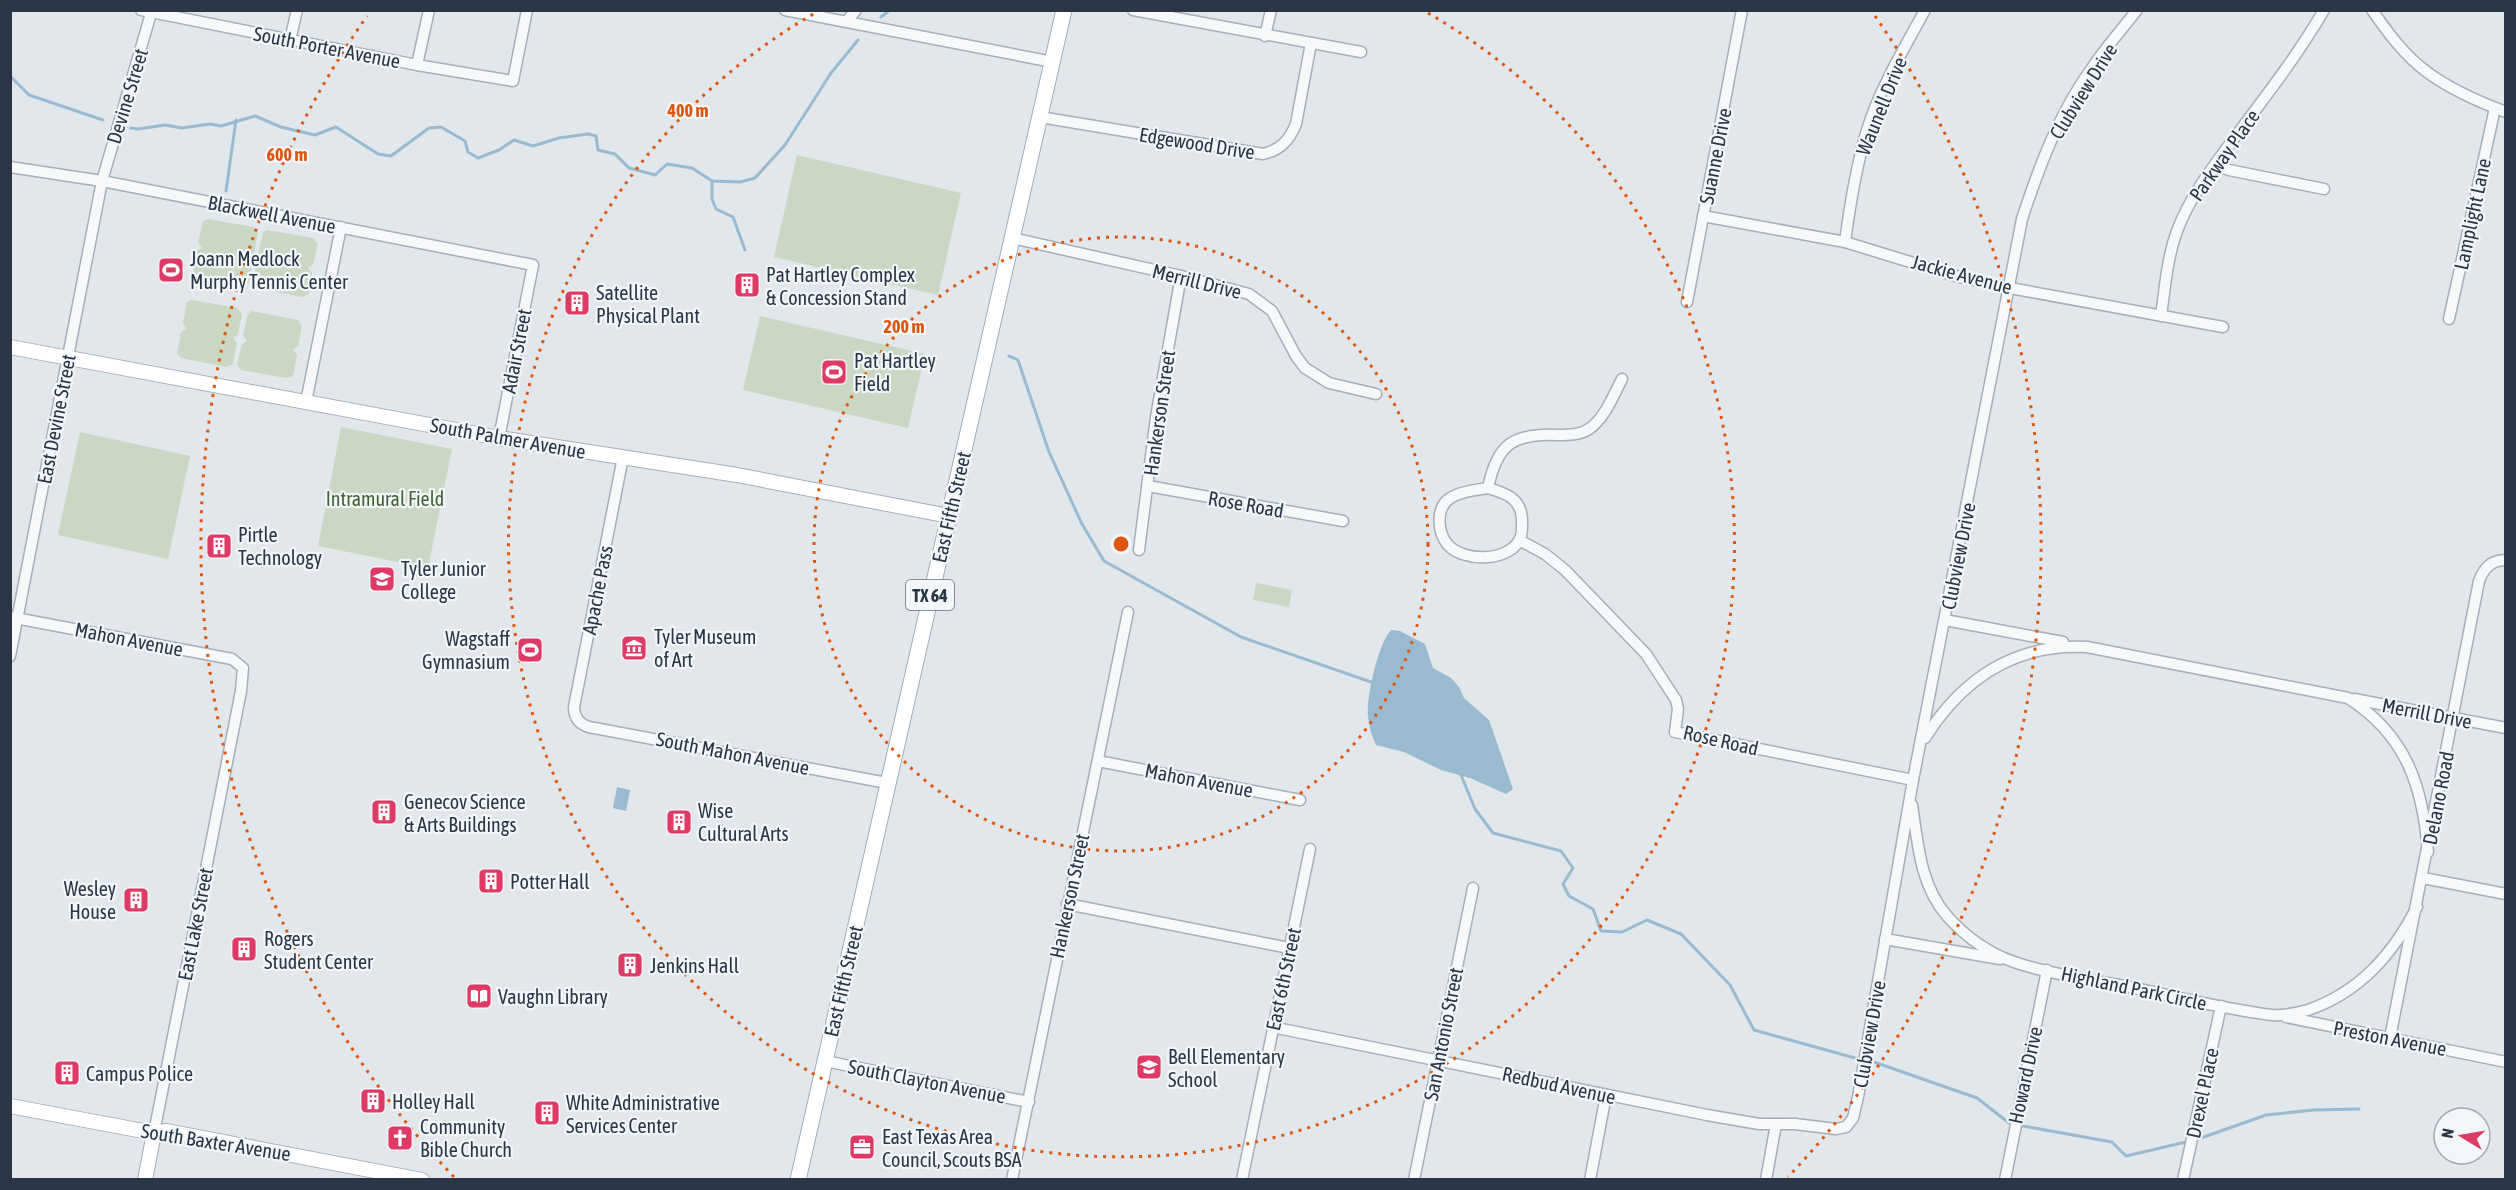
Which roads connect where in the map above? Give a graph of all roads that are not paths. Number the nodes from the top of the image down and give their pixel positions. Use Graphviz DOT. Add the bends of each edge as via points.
graph roads {
  1 [pos="297,10"];
  2 [pos="429,10"];
  3 [pos="527,10"];
  4 [pos="785,10"];
  5 [pos="856,10"];
  6 [pos="1064,10"];
  7 [pos="1132,10"];
  8 [pos="1271,10"];
  9 [pos="1743,10"];
  10 [pos="1925,10"];
  11 [pos="2137,10"];
  12 [pos="2324,10"];
  13 [pos="2372,10"];
  14 [pos="148,11"];
  15 [pos="846,22"];
  16 [pos="1265,36"];
  17 [pos="290,40"];
  18 [pos="1311,43"];
  19 [pos="1361,52"];
  20 [pos="1053,62"];
  21 [pos="417,65"];
  22 [pos="2500,110"];
  23 [pos="1040,117"];
  24 [pos="2215,165"];
  25 [pos="10,167"];
  26 [pos="102,181"];
  27 [pos="2324,189"];
  28 [pos="1703,216"];
  29 [pos="341,227"];
  30 [pos="1012,238"];
  31 [pos="1845,242"];
  32 [pos="534,265"];
  33 [pos="1181,276"];
  34 [pos="2010,288"];
  35 [pos="1687,302"];
  36 [pos="2161,316"];
  37 [pos="2449,319"];
  38 [pos="2223,327"];
  39 [pos="10,347"];
  40 [pos="67,358"];
  41 [pos="1622,379"];
  42 [pos="1376,394"];
  43 [pos="306,402"];
  44 [pos="498,438"];
  45 [pos="623,457"];
  46 [pos="1148,486"];
  47 [pos="1488,488"];
  48 [pos="948,516"];
  49 [pos="1343,521"];
  50 [pos="1519,540"];
  51 [pos="1139,550"];
  52 [pos="2505,560"];
  53 [pos="1128,612"];
  54 [pos="14,618"];
  55 [pos="1946,620"];
  56 [pos="2087,647"];
  57 [pos="10,656"];
  58 [pos="243,668"];
  59 [pos="2348,698"];
  60 [pos="2453,718"];
  61 [pos="579,722"];
  62 [pos="2505,728"];
  63 [pos="1921,744"];
  64 [pos="1098,761"];
  65 [pos="1913,780"];
  66 [pos="887,783"];
  67 [pos="1911,796"];
  68 [pos="1300,800"];
  69 [pos="1311,849"];
  70 [pos="2428,852"];
  71 [pos="2423,878"];
  72 [pos="1473,888"];
  73 [pos="2505,894"];
  74 [pos="1067,904"];
  75 [pos="2417,907"];
  76 [pos="1886,939"];
  77 [pos="1289,948"];
  78 [pos="2013,961"];
  79 [pos="2047,970"];
  80 [pos="2220,1006"];
  81 [pos="2274,1015"];
  82 [pos="1272,1027"];
  83 [pos="2390,1038"];
  84 [pos="1437,1060"];
  85 [pos="825,1061"];
  86 [pos="2505,1062"];
  87 [pos="1606,1095"];
  88 [pos="1029,1102"];
  89 [pos="10,1106"];
  90 [pos="1776,1124"];
  91 [pos="1846,1127"];
  92 [pos="154,1132"];
  93 [pos="145,1179"];
  94 [pos="422,1179"];
  95 [pos="798,1179"];
  96 [pos="1012,1179"];
  97 [pos="1242,1179"];
  98 [pos="1414,1179"];
  99 [pos="1590,1179"];
  100 [pos="1766,1179"];
  101 [pos="2005,1179"];
  102 [pos="2183,1179"];
  1 -- 17 [label="street"];
  2 -- 21 [label="street"];
  3 -- 21 [label="street, South Porter Avenue" via="513,81"];
  4 -- 15 [label="street"];
  5 -- 15 [label="street"];
  6 -- 20 [label="main road, East Fifth Street / TX 64"];
  7 -- 16 [label="street"];
  8 -- 16 [label="street"];
  9 -- 28 [label="street, Suanne Drive"];
  10 -- 31 [label="street, Waunell Drive" via="1894,66 1868,128 1849,205"];
  11 -- 34 [label="street, Clubview Drive" via="2093,65 2048,146 2022,219"];
  12 -- 24 [label="street, Parkway Place"];
  13 -- 22 [label="street" via="2405,53 2428,73"];
  14 -- 17 [label="street, South Porter Avenue"];
  14 -- 26 [label="street, Devine Street"];
  15 -- 20 [label="street"];
  16 -- 18 [label="street"];
  17 -- 21 [label="street, South Porter Avenue"];
  18 -- 19 [label="street"];
  18 -- 23 [label="street, Edgewood Drive" via="1292,136 1274,151 1263,154"];
  20 -- 23 [label="main road, East Fifth Street / TX 64"];
  22 -- 37 [label="street, Lamplight Lane"];
  23 -- 30 [label="main road, East Fifth Street / TX 64"];
  24 -- 27 [label="street"];
  24 -- 36 [label="street, Parkway Place" via="2194,195 2176,233"];
  25 -- 26 [label="street, Blackwell Avenue"];
  26 -- 29 [label="street, Blackwell Avenue"];
  26 -- 40 [label="street, East Devine Street"];
  28 -- 31 [label="street, Jackie Avenue"];
  28 -- 35 [label="street, Suanne Drive"];
  29 -- 32 [label="street, Blackwell Avenue"];
  29 -- 43 [label="street"];
  30 -- 33 [label="street, Merrill Drive"];
  30 -- 48 [label="main road, East Fifth Street / TX 64"];
  31 -- 34 [label="street, Jackie Avenue" via="1959,277"];
  32 -- 44 [label="street, Adair Street"];
  33 -- 42 [label="street, Merrill Drive" via="1249,294 1261,301 1272,311 1305,368 1329,383"];
  33 -- 46 [label="street, Hankerson Street"];
  34 -- 36 [label="street, Jackie Avenue"];
  34 -- 55 [label="street, Clubview Drive"];
  36 -- 38 [label="street, Jackie Avenue"];
  39 -- 40 [label="street, South Palmer Avenue"];
  40 -- 43 [label="street, South Palmer Avenue"];
  40 -- 54 [label="street, East Devine Street"];
  41 -- 47 [label="street" via="1599,419 1585,431 1531,434 1509,444 1495,462"];
  43 -- 44 [label="street, South Palmer Avenue"];
  44 -- 45 [label="street, South Palmer Avenue"];
  45 -- 48 [label="street, South Palmer Avenue"];
  45 -- 61 [label="street, Apache Pass" via="574,707"];
  46 -- 49 [label="street, Rose Road"];
  46 -- 51 [label="street, Hankerson Street"];
  47 -- 50 [label="street" via="1509,495 1518,504 1522,515"];
  47 -- 50 [label="street" via="1458,494 1446,501 1439,523 1447,543 1458,553 1485,556 1506,552"];
  48 -- 66 [label="main road, East Fifth Street / TX 64"];
  50 -- 65 [label="street, Rose Road" via="1565,570 1646,654 1676,700 1675,732"];
  52 -- 60 [label="street, Delano Road" via="2494,562 2483,571"];
  53 -- 64 [label="street, Hankerson Street"];
  54 -- 57 [label="street, East Devine Street"];
  54 -- 58 [label="street, Mahon Avenue" via="232,659"];
  55 -- 56 [label="street"];
  55 -- 63 [label="street, Clubview Drive"];
  56 -- 59 [label="street"];
  56 -- 63 [label="street" via="2046,648 1991,668 1947,707"];
  58 -- 92 [label="street, East Lake Street"];
  59 -- 60 [label="street, Merrill Drive"];
  59 -- 70 [label="street" via="2384,726 2410,766 2422,804"];
  60 -- 62 [label="street, Merrill Drive"];
  60 -- 70 [label="street, Delano Road"];
  61 -- 66 [label="street, South Mahon Avenue"];
  63 -- 65 [label="street, Clubview Drive"];
  64 -- 68 [label="street, Mahon Avenue"];
  64 -- 74 [label="street, Hankerson Street"];
  65 -- 67 [label="street, Clubview Drive"];
  66 -- 85 [label="main road, East Fifth Street / TX 64"];
  67 -- 76 [label="street, Clubview Drive"];
  67 -- 78 [label="street, Highland Park Circle" via="1922,868 1939,906 1977,943"];
  69 -- 77 [label="street, East 6th Street"];
  70 -- 71 [label="street, Delano Road"];
  71 -- 73 [label="street"];
  71 -- 75 [label="street, Delano Road"];
  72 -- 84 [label="street, San Antonio Street"];
  74 -- 77 [label="street"];
  74 -- 88 [label="street, Hankerson Street"];
  75 -- 81 [label="street, Highland Park Circle" via="2390,951 2357,985 2307,1010"];
  75 -- 83 [label="street, Delano Road"];
  76 -- 78 [label="street"];
  76 -- 91 [label="street, Clubview Drive" via="1858,1097 1853,1118"];
  77 -- 82 [label="street, East 6th Street"];
  78 -- 79 [label="street, Highland Park Circle"];
  79 -- 80 [label="street, Highland Park Circle"];
  79 -- 101 [label="street, Howard Drive"];
  80 -- 81 [label="street, Highland Park Circle"];
  80 -- 102 [label="street, Drexel Place"];
  81 -- 83 [label="street, Preston Avenue"];
  82 -- 84 [label="street, Redbud Avenue"];
  82 -- 97 [label="street, East 6th Street"];
  83 -- 86 [label="street, Preston Avenue"];
  84 -- 87 [label="street, Redbud Avenue"];
  84 -- 98 [label="street, San Antonio Street"];
  85 -- 88 [label="street, South Clayton Avenue"];
  85 -- 95 [label="main road, East Fifth Street / TX 64"];
  87 -- 90 [label="street, Redbud Avenue"];
  87 -- 99 [label="street"];
  88 -- 96 [label="street, Hankerson Street"];
  89 -- 92 [label="street, South Baxter Avenue"];
  90 -- 91 [label="street, Redbud Avenue"];
  90 -- 100 [label="street"];
  92 -- 93 [label="street, East Lake Street"];
  92 -- 94 [label="street, South Baxter Avenue" via="166,1131"];
}
